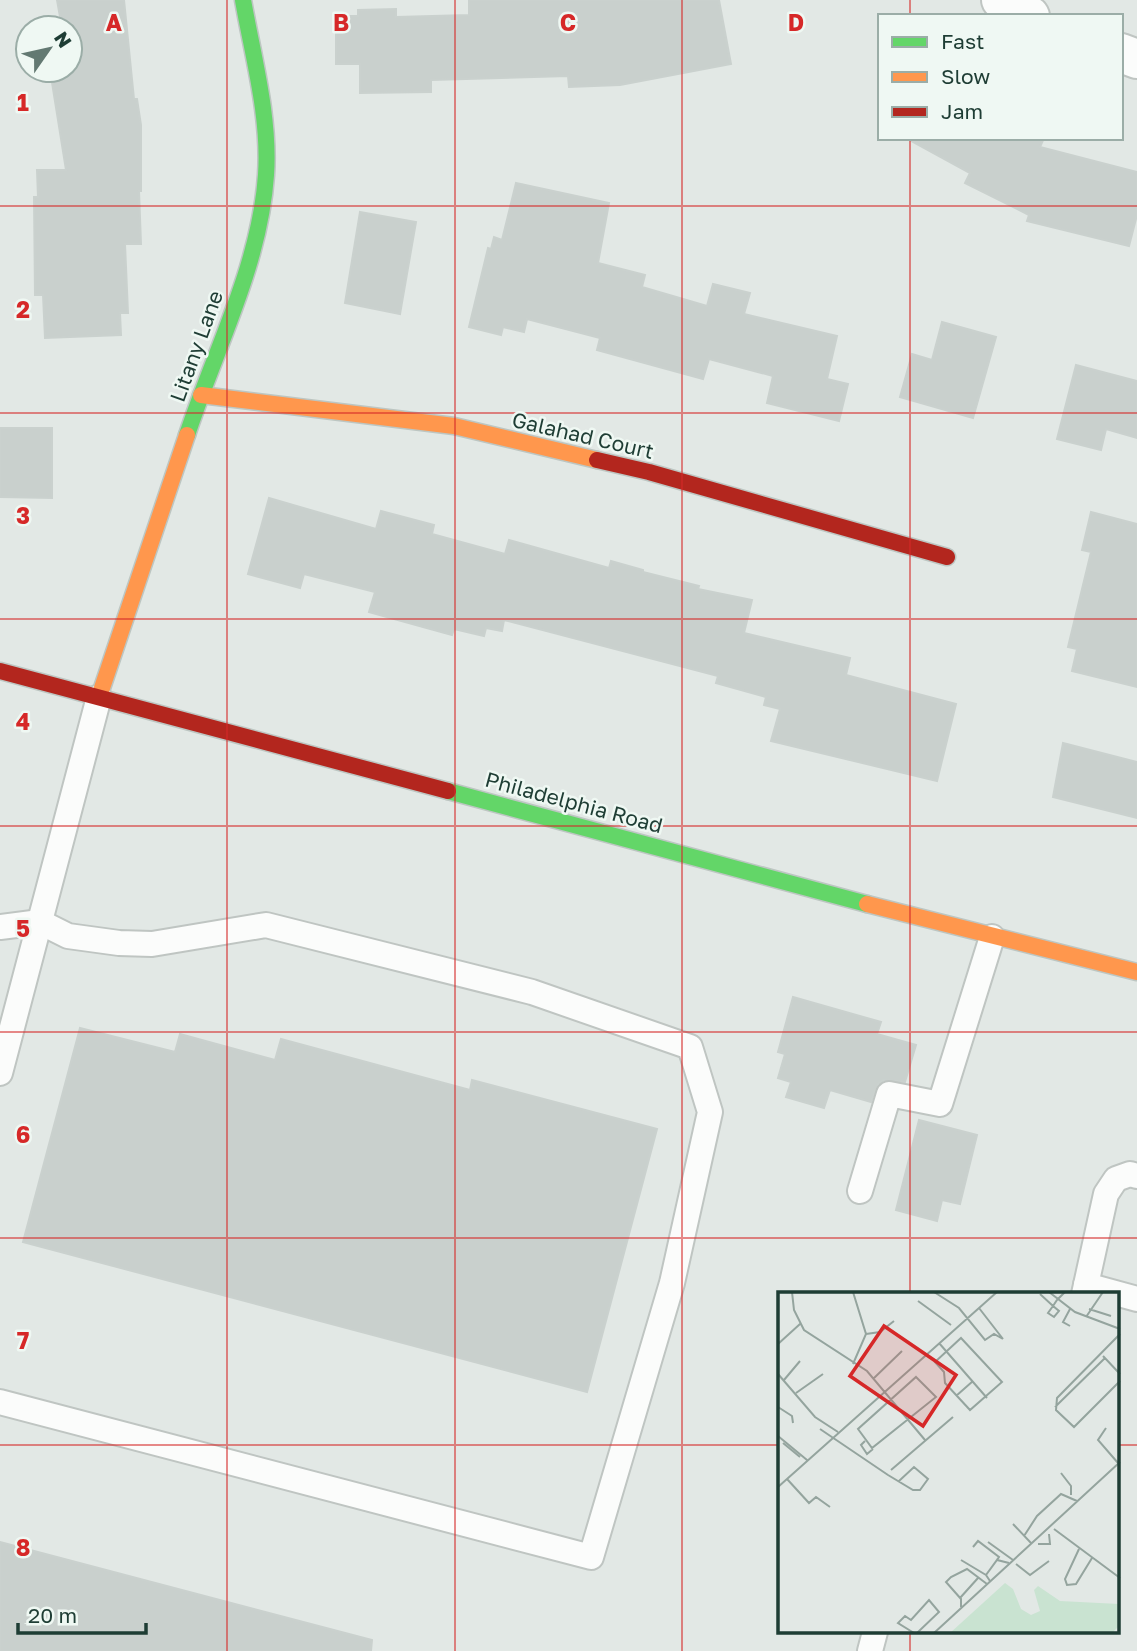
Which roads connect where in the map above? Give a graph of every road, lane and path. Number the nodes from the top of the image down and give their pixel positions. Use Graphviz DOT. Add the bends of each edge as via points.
graph roads {
  1 [pos="243,0"];
  2 [pos="1001,0"];
  3 [pos="1026,14"];
  4 [pos="201,395"];
  5 [pos="947,557"];
  6 [pos="0,671"];
  7 [pos="99,697"];
  8 [pos="40,922"];
  9 [pos="0,928"];
  10 [pos="992,937"];
  11 [pos="1137,972"];
  12 [pos="0,1073"];
  13 [pos="1137,1176"];
  14 [pos="860,1191"];
  15 [pos="1085,1290"];
  16 [pos="0,1402"];
  17 [pos="874,1634"];
  18 [pos="870,1651"];
  1 -- 4 [label="street, Litany Lane" via="266,172 260,215 241,282"];
  2 -- 3 [label="street"];
  4 -- 5 [label="street, Galahad Court" via="454,426 649,472"];
  4 -- 7 [label="street, Litany Lane"];
  6 -- 7 [label="street, Philadelphia Road"];
  7 -- 8 [label="lane"];
  7 -- 10 [label="street, Philadelphia Road"];
  8 -- 9 [label="lane"];
  8 -- 12 [label="lane"];
  8 -- 16 [label="lane" via="68,936 152,944 266,925 532,992 690,1047 710,1112 672,1283 591,1558"];
  10 -- 11 [label="street, Philadelphia Road"];
  10 -- 14 [label="lane" via="940,1104 889,1094"];
  13 -- 15 [label="lane" via="1116,1180 1106,1194"];
  17 -- 18 [label="lane"];
}
